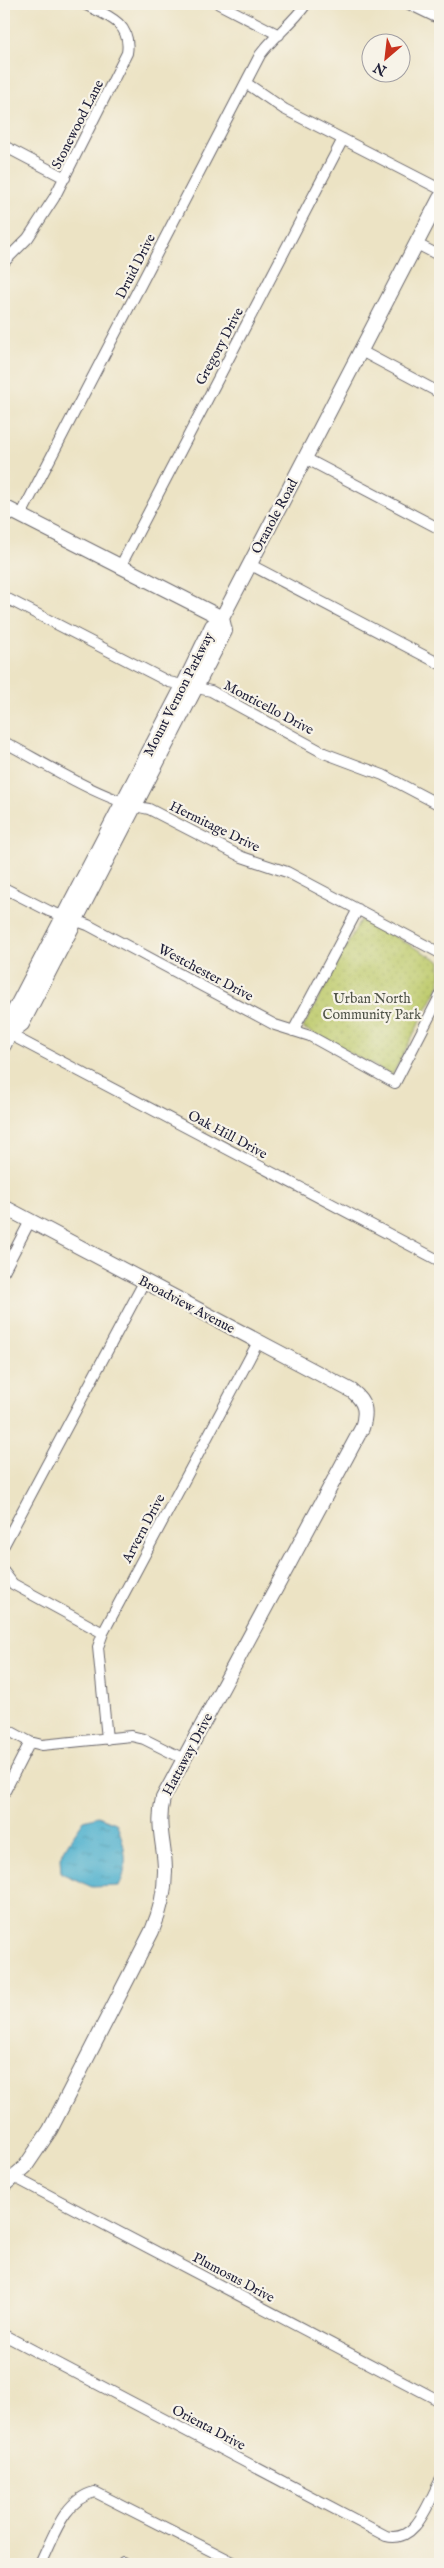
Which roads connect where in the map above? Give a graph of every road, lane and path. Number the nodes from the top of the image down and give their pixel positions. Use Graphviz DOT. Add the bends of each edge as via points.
graph roads {
  1 [pos="84,4"];
  2 [pos="219,4"];
  3 [pos="306,4"];
  4 [pos="410,4"];
  5 [pos="440,19"];
  6 [pos="279,35"];
  7 [pos="246,83"];
  8 [pos="343,139"];
  9 [pos="4,146"];
  10 [pos="65,178"];
  11 [pos="440,189"];
  12 [pos="440,198"];
  13 [pos="416,244"];
  14 [pos="440,256"];
  15 [pos="4,262"];
  16 [pos="361,351"];
  17 [pos="440,393"];
  18 [pos="304,458"];
  19 [pos="4,507"];
  20 [pos="21,516"];
  21 [pos="440,529"];
  22 [pos="249,564"];
  23 [pos="120,566"];
  24 [pos="4,597"];
  25 [pos="222,618"];
  26 [pos="440,664"];
  27 [pos="189,688"];
  28 [pos="4,742"];
  29 [pos="129,804"];
  30 [pos="440,805"];
  31 [pos="4,888"];
  32 [pos="358,908"];
  33 [pos="69,918"];
  34 [pos="440,953"];
  35 [pos="440,996"];
  36 [pos="293,1031"];
  37 [pos="6,1037"];
  38 [pos="4,1207"];
  39 [pos="30,1221"];
  40 [pos="440,1261"];
  41 [pos="4,1271"];
  42 [pos="144,1282"];
  43 [pos="258,1342"];
  44 [pos="365,1407"];
  45 [pos="4,1545"];
  46 [pos="4,1572"];
  47 [pos="102,1633"];
  48 [pos="4,1728"];
  49 [pos="107,1739"];
  50 [pos="30,1742"];
  51 [pos="184,1759"];
  52 [pos="4,1793"];
  53 [pos="9,2181"];
  54 [pos="4,2335"];
  55 [pos="440,2401"];
  56 [pos="440,2481"];
  57 [pos="40,2564"];
  58 [pos="237,2564"];
  1 -- 10 [label="street, Stonewood Lane" via="119,22 129,43 123,64"];
  2 -- 6 [label="street"];
  3 -- 6 [label="street, Druid Drive"];
  4 -- 5 [label="street"];
  6 -- 7 [label="street, Druid Drive" via="260,55"];
  7 -- 8 [label="street" via="284,109"];
  7 -- 20 [label="street, Druid Drive"];
  8 -- 11 [label="street"];
  8 -- 23 [label="street, Gregory Drive"];
  9 -- 10 [label="street"];
  10 -- 15 [label="street, Stonewood Lane" via="28,238"];
  12 -- 13 [label="street, Oranole Road"];
  13 -- 14 [label="street"];
  13 -- 16 [label="street, Oranole Road"];
  16 -- 17 [label="street"];
  16 -- 18 [label="street, Oranole Road"];
  18 -- 21 [label="street"];
  18 -- 22 [label="street, Oranole Road"];
  19 -- 20 [label="street"];
  20 -- 23 [label="street"];
  22 -- 25 [label="street, Oranole Road"];
  22 -- 26 [label="street"];
  23 -- 25 [label="street"];
  24 -- 27 [label="street, Monticello Drive" via="169,682"];
  25 -- 27 [label="street, Mount Vernon Parkway" via="225,631"];
  27 -- 29 [label="street, Mount Vernon Parkway"];
  27 -- 30 [label="street, Monticello Drive" via="211,691 324,753 383,775"];
  28 -- 29 [label="street, Hermitage Drive"];
  29 -- 32 [label="street, Hermitage Drive" via="149,809 234,853 287,872"];
  29 -- 33 [label="street, Mount Vernon Parkway"];
  31 -- 33 [label="street, Westchester Drive"];
  32 -- 34 [label="street, Hermitage Drive"];
  32 -- 36 [label="street"];
  33 -- 36 [label="street, Westchester Drive" via="88,925 275,1025"];
  33 -- 37 [label="street, Mount Vernon Parkway" via="22,1024"];
  35 -- 36 [label="street, Westchester Drive" via="395,1082 310,1036"];
  37 -- 40 [label="street, Oak Hill Drive"];
  38 -- 39 [label="street, Broadview Avenue"];
  39 -- 41 [label="street"];
  39 -- 42 [label="street, Broadview Avenue"];
  42 -- 43 [label="street, Broadview Avenue"];
  42 -- 45 [label="street"];
  43 -- 44 [label="street, Broadview Avenue" via="352,1391 361,1398"];
  43 -- 47 [label="street, Arvern Drive"];
  44 -- 51 [label="street, Hattaway Drive" via="362,1428"];
  46 -- 47 [label="street" via="14,1584"];
  47 -- 49 [label="street, Arvern Drive" via="98,1648"];
  48 -- 50 [label="street"];
  49 -- 50 [label="street" via="53,1745"];
  49 -- 51 [label="street" via="130,1736 144,1739"];
  50 -- 52 [label="street"];
  51 -- 53 [label="street, Hattaway Drive" via="163,1798 159,1817 165,1870 161,1910 50,2130 33,2156"];
  53 -- 55 [label="street, Plumosus Drive"];
  54 -- 56 [label="street, Orienta Drive" via="386,2536 402,2537 414,2527"];
  57 -- 58 [label="street" via="70,2506 85,2494 95,2492"];
}
